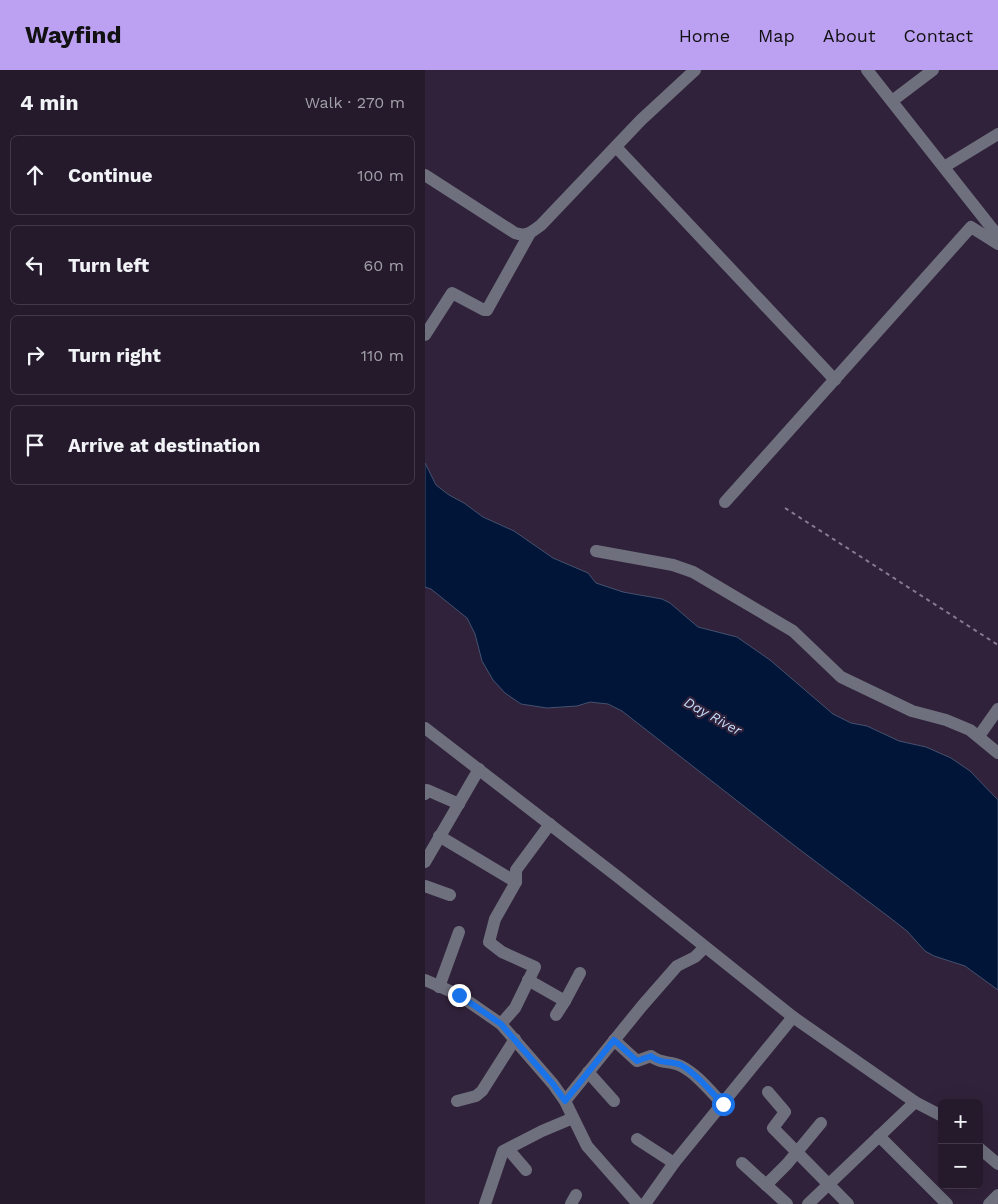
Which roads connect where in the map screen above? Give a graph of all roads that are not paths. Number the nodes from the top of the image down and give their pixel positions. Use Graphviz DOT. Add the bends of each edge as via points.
graph roads {
  1 [pos="695,70"];
  2 [pos="867,70"];
  3 [pos="933,70"];
  4 [pos="892,101"];
  5 [pos="998,134"];
  6 [pos="616,147"];
  7 [pos="944,167"];
  8 [pos="425,175"];
  9 [pos="530,233"];
  10 [pos="998,236"];
  11 [pos="998,244"];
  12 [pos="425,335"];
  13 [pos="835,380"];
  14 [pos="725,502"];
  15 [pos="596,551"];
  16 [pos="998,710"];
  17 [pos="425,728"];
  18 [pos="979,736"];
  19 [pos="998,753"];
  20 [pos="479,769"];
  21 [pos="425,794"];
  22 [pos="459,804"];
  23 [pos="550,824"];
  24 [pos="439,836"];
  25 [pos="425,862"];
  26 [pos="516,882"];
  27 [pos="425,886"];
  28 [pos="450,895"];
  29 [pos="459,932"];
  30 [pos="705,947"];
  31 [pos="580,973"];
  32 [pos="425,980"];
  33 [pos="529,980"];
  34 [pos="439,986"];
  35 [pos="565,1001"];
  36 [pos="556,1016"];
  37 [pos="793,1017"];
  38 [pos="501,1024"];
  39 [pos="515,1040"];
  40 [pos="614,1040"];
  41 [pos="588,1072"];
  42 [pos="767,1092"];
  43 [pos="457,1101"];
  44 [pos="565,1101"];
  45 [pos="614,1101"];
  46 [pos="915,1102"];
  47 [pos="723,1104"];
  48 [pos="938,1114"];
  49 [pos="573,1118"];
  50 [pos="821,1122"];
  51 [pos="879,1136"];
  52 [pos="637,1139"];
  53 [pos="508,1149"];
  54 [pos="983,1151"];
  55 [pos="797,1152"];
  56 [pos="674,1163"];
  57 [pos="742,1163"];
  58 [pos="998,1164"];
  59 [pos="526,1170"];
  60 [pos="829,1183"];
  61 [pos="766,1185"];
  62 [pos="998,1195"];
  63 [pos="631,1201"];
  64 [pos="485,1204"];
  65 [pos="645,1204"];
  66 [pos="787,1204"];
  67 [pos="808,1204"];
  68 [pos="848,1204"];
  69 [pos="947,1204"];
  70 [pos="989,1204"];
  1 -- 6 [label="street"];
  2 -- 4 [label="street"];
  3 -- 4 [label="street"];
  4 -- 7 [label="street"];
  5 -- 7 [label="street"];
  6 -- 9 [label="street"];
  6 -- 13 [label="street"];
  7 -- 10 [label="street"];
  8 -- 9 [label="street" via="515,233 522,236"];
  9 -- 12 [label="street" via="487,310 452,292"];
  11 -- 13 [label="street" via="971,227"];
  13 -- 14 [label="street"];
  15 -- 18 [label="street" via="673,565 693,572 793,631 841,678 912,711 960,725"];
  16 -- 18 [label="street"];
  17 -- 20 [label="street"];
  18 -- 19 [label="street"];
  20 -- 22 [label="street"];
  20 -- 23 [label="street"];
  21 -- 22 [label="street" via="427,790"];
  22 -- 24 [label="street"];
  23 -- 26 [label="street" via="516,870"];
  23 -- 30 [label="street"];
  24 -- 25 [label="street"];
  24 -- 26 [label="street"];
  26 -- 33 [label="street" via="495,919 489,942 502,952 535,967"];
  27 -- 28 [label="street"];
  29 -- 34 [label="street"];
  30 -- 37 [label="street"];
  30 -- 40 [label="street" via="695,957 677,966"];
  31 -- 35 [label="street"];
  32 -- 34 [label="street"];
  33 -- 35 [label="street"];
  33 -- 38 [label="street" via="515,1008"];
  34 -- 38 [label="street" via="459,995"];
  35 -- 36 [label="street"];
  37 -- 46 [label="street"];
  37 -- 47 [label="street"];
  38 -- 39 [label="street"];
  39 -- 43 [label="street" via="482,1091"];
  39 -- 44 [label="street"];
  40 -- 41 [label="street"];
  40 -- 47 [label="street" via="637,1061 651,1056 658,1062 679,1064"];
  41 -- 44 [label="street"];
  41 -- 45 [label="street"];
  42 -- 55 [label="street" via="785,1112 773,1128"];
  44 -- 49 [label="street"];
  46 -- 48 [label="street"];
  46 -- 51 [label="street"];
  47 -- 56 [label="street"];
  49 -- 53 [label="street"];
  49 -- 63 [label="street" via="587,1146"];
  50 -- 55 [label="street"];
  51 -- 60 [label="street"];
  51 -- 69 [label="street"];
  52 -- 56 [label="street"];
  53 -- 59 [label="street"];
  53 -- 64 [label="street" via="503,1152"];
  54 -- 58 [label="street"];
  55 -- 60 [label="street"];
  55 -- 61 [label="street"];
  56 -- 65 [label="street"];
  57 -- 61 [label="street"];
  60 -- 67 [label="street"];
  60 -- 68 [label="street"];
  61 -- 66 [label="street"];
  62 -- 70 [label="street"];
}
